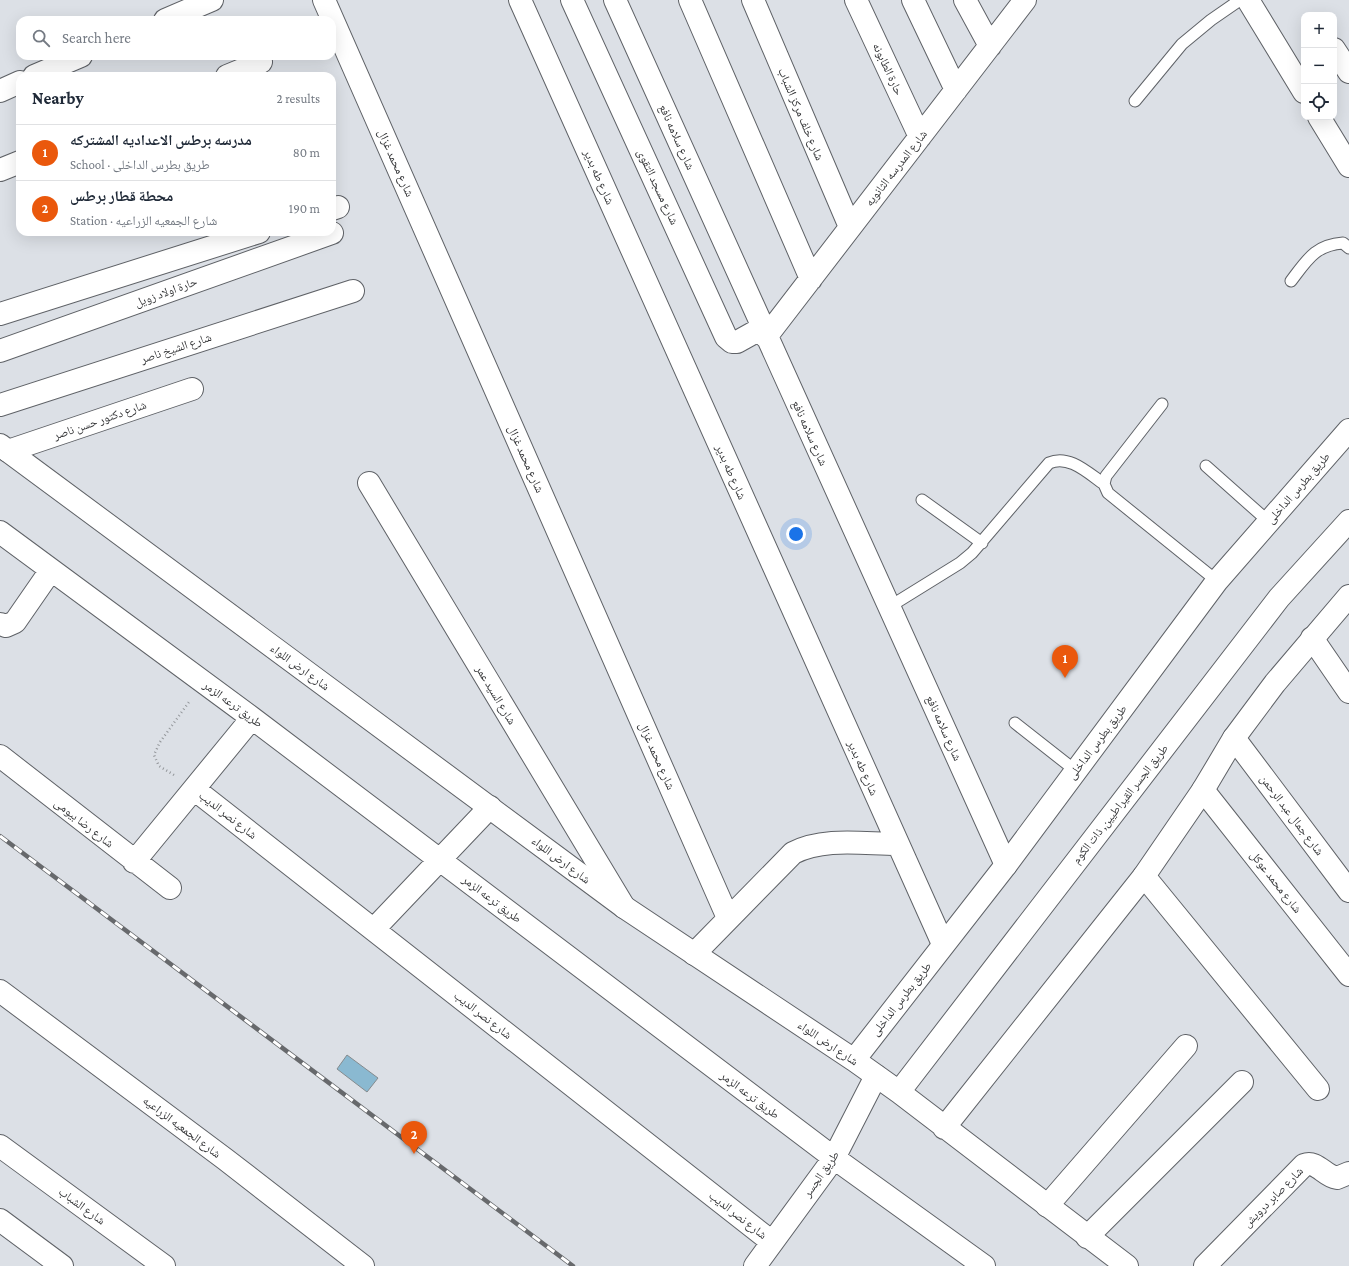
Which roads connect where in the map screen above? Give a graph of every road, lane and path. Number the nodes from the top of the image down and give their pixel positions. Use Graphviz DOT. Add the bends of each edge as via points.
graph roads {
  1 [pos="212,0"];
  2 [pos="324,0"];
  3 [pos="520,0"];
  4 [pos="572,0"];
  5 [pos="615,0"];
  6 [pos="690,0"];
  7 [pos="753,0"];
  8 [pos="856,0"];
  9 [pos="913,0"];
  10 [pos="965,0"];
  11 [pos="1025,0"];
  12 [pos="1240,0"];
  13 [pos="1248,0"];
  14 [pos="174,16"];
  15 [pos="331,16"];
  16 [pos="336,27"];
  17 [pos="990,46"];
  18 [pos="1337,54"];
  19 [pos="72,60"];
  20 [pos="261,62"];
  21 [pos="43,72"];
  22 [pos="237,72"];
  23 [pos="1349,72"];
  24 [pos="16,84"];
  25 [pos="1301,87"];
  26 [pos="956,90"];
  27 [pos="0,91"];
  28 [pos="1134,101"];
  29 [pos="1321,120"];
  30 [pos="920,137"];
  31 [pos="16,164"];
  32 [pos="1349,166"];
  33 [pos="0,170"];
  34 [pos="850,227"];
  35 [pos="245,236"];
  36 [pos="324,236"];
  37 [pos="1349,248"];
  38 [pos="811,279"];
  39 [pos="1291,281"];
  40 [pos="353,291"];
  41 [pos="0,314"];
  42 [pos="764,332"];
  43 [pos="0,351"];
  44 [pos="192,389"];
  45 [pos="1162,404"];
  46 [pos="0,405"];
  47 [pos="1349,430"];
  48 [pos="4,448"];
  49 [pos="1206,466"];
  50 [pos="369,483"];
  51 [pos="1104,484"];
  52 [pos="922,500"];
  53 [pos="1349,521"];
  54 [pos="1269,522"];
  55 [pos="0,532"];
  56 [pos="982,543"];
  57 [pos="51,570"];
  58 [pos="1217,581"];
  59 [pos="1349,596"];
  60 [pos="889,607"];
  61 [pos="0,624"];
  62 [pos="1312,638"];
  63 [pos="204,682"];
  64 [pos="1349,692"];
  65 [pos="252,718"];
  66 [pos="1015,723"];
  67 [pos="1234,738"];
  68 [pos="0,756"];
  69 [pos="1076,771"];
  70 [pos="194,789"];
  71 [pos="1203,790"];
  72 [pos="490,807"];
  73 [pos="897,844"];
  74 [pos="441,860"];
  75 [pos="134,862"];
  76 [pos="1006,865"];
  77 [pos="1144,876"];
  78 [pos="170,888"];
  79 [pos="1349,891"];
  80 [pos="624,906"];
  81 [pos="728,918"];
  82 [pos="374,929"];
  83 [pos="943,944"];
  84 [pos="694,954"];
  85 [pos="1349,975"];
  86 [pos="0,991"];
  87 [pos="1186,1046"];
  88 [pos="854,1060"];
  89 [pos="876,1076"];
  90 [pos="1242,1082"];
  91 [pos="1318,1089"];
  92 [pos="899,1092"];
  93 [pos="944,1128"];
  94 [pos="0,1146"];
  95 [pos="834,1158"];
  96 [pos="1349,1173"];
  97 [pos="1047,1206"];
  98 [pos="0,1220"];
  99 [pos="1088,1237"];
  100 [pos="772,1242"];
  101 [pos="62,1266"];
  102 [pos="164,1266"];
  103 [pos="363,1266"];
  104 [pos="755,1266"];
  105 [pos="984,1266"];
  106 [pos="1127,1266"];
  107 [pos="1206,1266"];
  1 -- 14 [label="street"];
  2 -- 15 [label="street, شارع محمد غزال"];
  3 -- 73 [label="street, شارع طه بدير"];
  4 -- 42 [label="street, شارع مسجد التقوى" via="726,337 736,342"];
  5 -- 42 [label="street, شارع سلامه نافع"];
  6 -- 38 [label="street"];
  7 -- 34 [label="street, شارع خلف مركز الشباب"];
  8 -- 30 [label="street, حارة الطابونه"];
  9 -- 26 [label="street"];
  10 -- 17 [label="street"];
  11 -- 17 [label="street, شارع المدرسه الثانويه"];
  12 -- 28 [label="lane" via="1182,44"];
  13 -- 25 [label="street"];
  16 -- 81 [label="street, شارع محمد غزال"];
  17 -- 26 [label="street, شارع المدرسه الثانويه"];
  18 -- 23 [label="street"];
  19 -- 21 [label="street"];
  20 -- 22 [label="street"];
  24 -- 27 [label="street"];
  26 -- 30 [label="street, شارع المدرسه الثانويه"];
  29 -- 32 [label="street"];
  30 -- 34 [label="street, شارع المدرسه الثانويه"];
  31 -- 33 [label="street"];
  34 -- 38 [label="street, شارع المدرسه الثانويه"];
  35 -- 41 [label="street"];
  36 -- 43 [label="street, حارة اولاد زويل"];
  37 -- 39 [label="lane" via="1343,243 1331,244 1314,252"];
  38 -- 42 [label="street, شارع المدرسه الثانويه"];
  40 -- 46 [label="street, شارع الشيخ ناصر"];
  42 -- 60 [label="street, شارع سلامه نافع"];
  44 -- 48 [label="street, شارع دكتور حسن ناصر"];
  45 -- 51 [label="lane" via="1106,476"];
  47 -- 54 [label="street, طريق بطرس الداخلى"];
  48 -- 72 [label="street, شارع ارض اللواء"];
  49 -- 54 [label="lane"];
  50 -- 80 [label="street, شارع السيد عمر"];
  51 -- 56 [label="lane" via="1069,461 1049,462"];
  51 -- 58 [label="lane" via="1108,493"];
  52 -- 56 [label="lane"];
  53 -- 92 [label="street, طريق الجسر القيراطيين, ذات الكوم" via="1279,598"];
  54 -- 58 [label="street, طريق بطرس الداخلى"];
  55 -- 57 [label="street, طريق ترعه الزمر"];
  56 -- 60 [label="lane" via="960,563"];
  57 -- 61 [label="street" via="15,622 6,626"];
  57 -- 63 [label="street, طريق ترعه الزمر"];
  58 -- 69 [label="street, طريق بطرس الداخلى"];
  59 -- 62 [label="street"];
  60 -- 76 [label="street, شارع سلامه نافع"];
  62 -- 64 [label="street"];
  62 -- 67 [label="street"];
  63 -- 65 [label="street, طريق ترعه الزمر"];
  63 -- 70 [label="path" via="160,742 154,755 159,766"];
  65 -- 70 [label="street"];
  65 -- 74 [label="street, طريق ترعه الزمر"];
  66 -- 69 [label="lane"];
  67 -- 71 [label="street"];
  67 -- 79 [label="street, شارع جمال عبد الرحمن"];
  68 -- 75 [label="street, شارع رضا بيومى"];
  69 -- 76 [label="street, طريق بطرس الداخلى"];
  70 -- 75 [label="street"];
  70 -- 82 [label="street, شارع نصر الديب"];
  71 -- 77 [label="street"];
  71 -- 85 [label="street, شارع محمد عوكل"];
  72 -- 74 [label="street"];
  72 -- 80 [label="street, شارع ارض اللواء"];
  73 -- 81 [label="street" via="806,846 793,853"];
  73 -- 83 [label="street, شارع طه بدير"];
  74 -- 82 [label="street"];
  74 -- 95 [label="street, طريق ترعه الزمر"];
  75 -- 78 [label="street, شارع رضا بيومى"];
  76 -- 83 [label="street, طريق بطرس الداخلى"];
  77 -- 91 [label="street"];
  77 -- 93 [label="street"];
  80 -- 84 [label="street, شارع ارض اللواء"];
  81 -- 84 [label="street"];
  82 -- 100 [label="street, شارع نصر الديب"];
  83 -- 88 [label="street, طريق بطرس الداخلى"];
  84 -- 88 [label="street, شارع ارض اللواء"];
  86 -- 103 [label="street, شارع الجمعيه الزراعيه"];
  87 -- 97 [label="street"];
  88 -- 89 [label="street, شارع ارض اللواء"];
  89 -- 92 [label="street, شارع ارض اللواء"];
  89 -- 95 [label="street, طريق الجسر"];
  90 -- 99 [label="street"];
  92 -- 93 [label="street, شارع ارض اللواء"];
  93 -- 97 [label="street, شارع ارض اللواء"];
  94 -- 102 [label="street, شارع الشباب"];
  95 -- 100 [label="street, طريق الجسر"];
  95 -- 105 [label="street, طريق ترعه الزمر"];
  96 -- 107 [label="street, شارع صابر درويش" via="1342,1178 1331,1177 1316,1165 1304,1165"];
  97 -- 99 [label="street, شارع ارض اللواء"];
  98 -- 101 [label="street"];
  99 -- 106 [label="street, شارع ارض اللواء"];
  100 -- 104 [label="street, طريق الجسر"];
}
